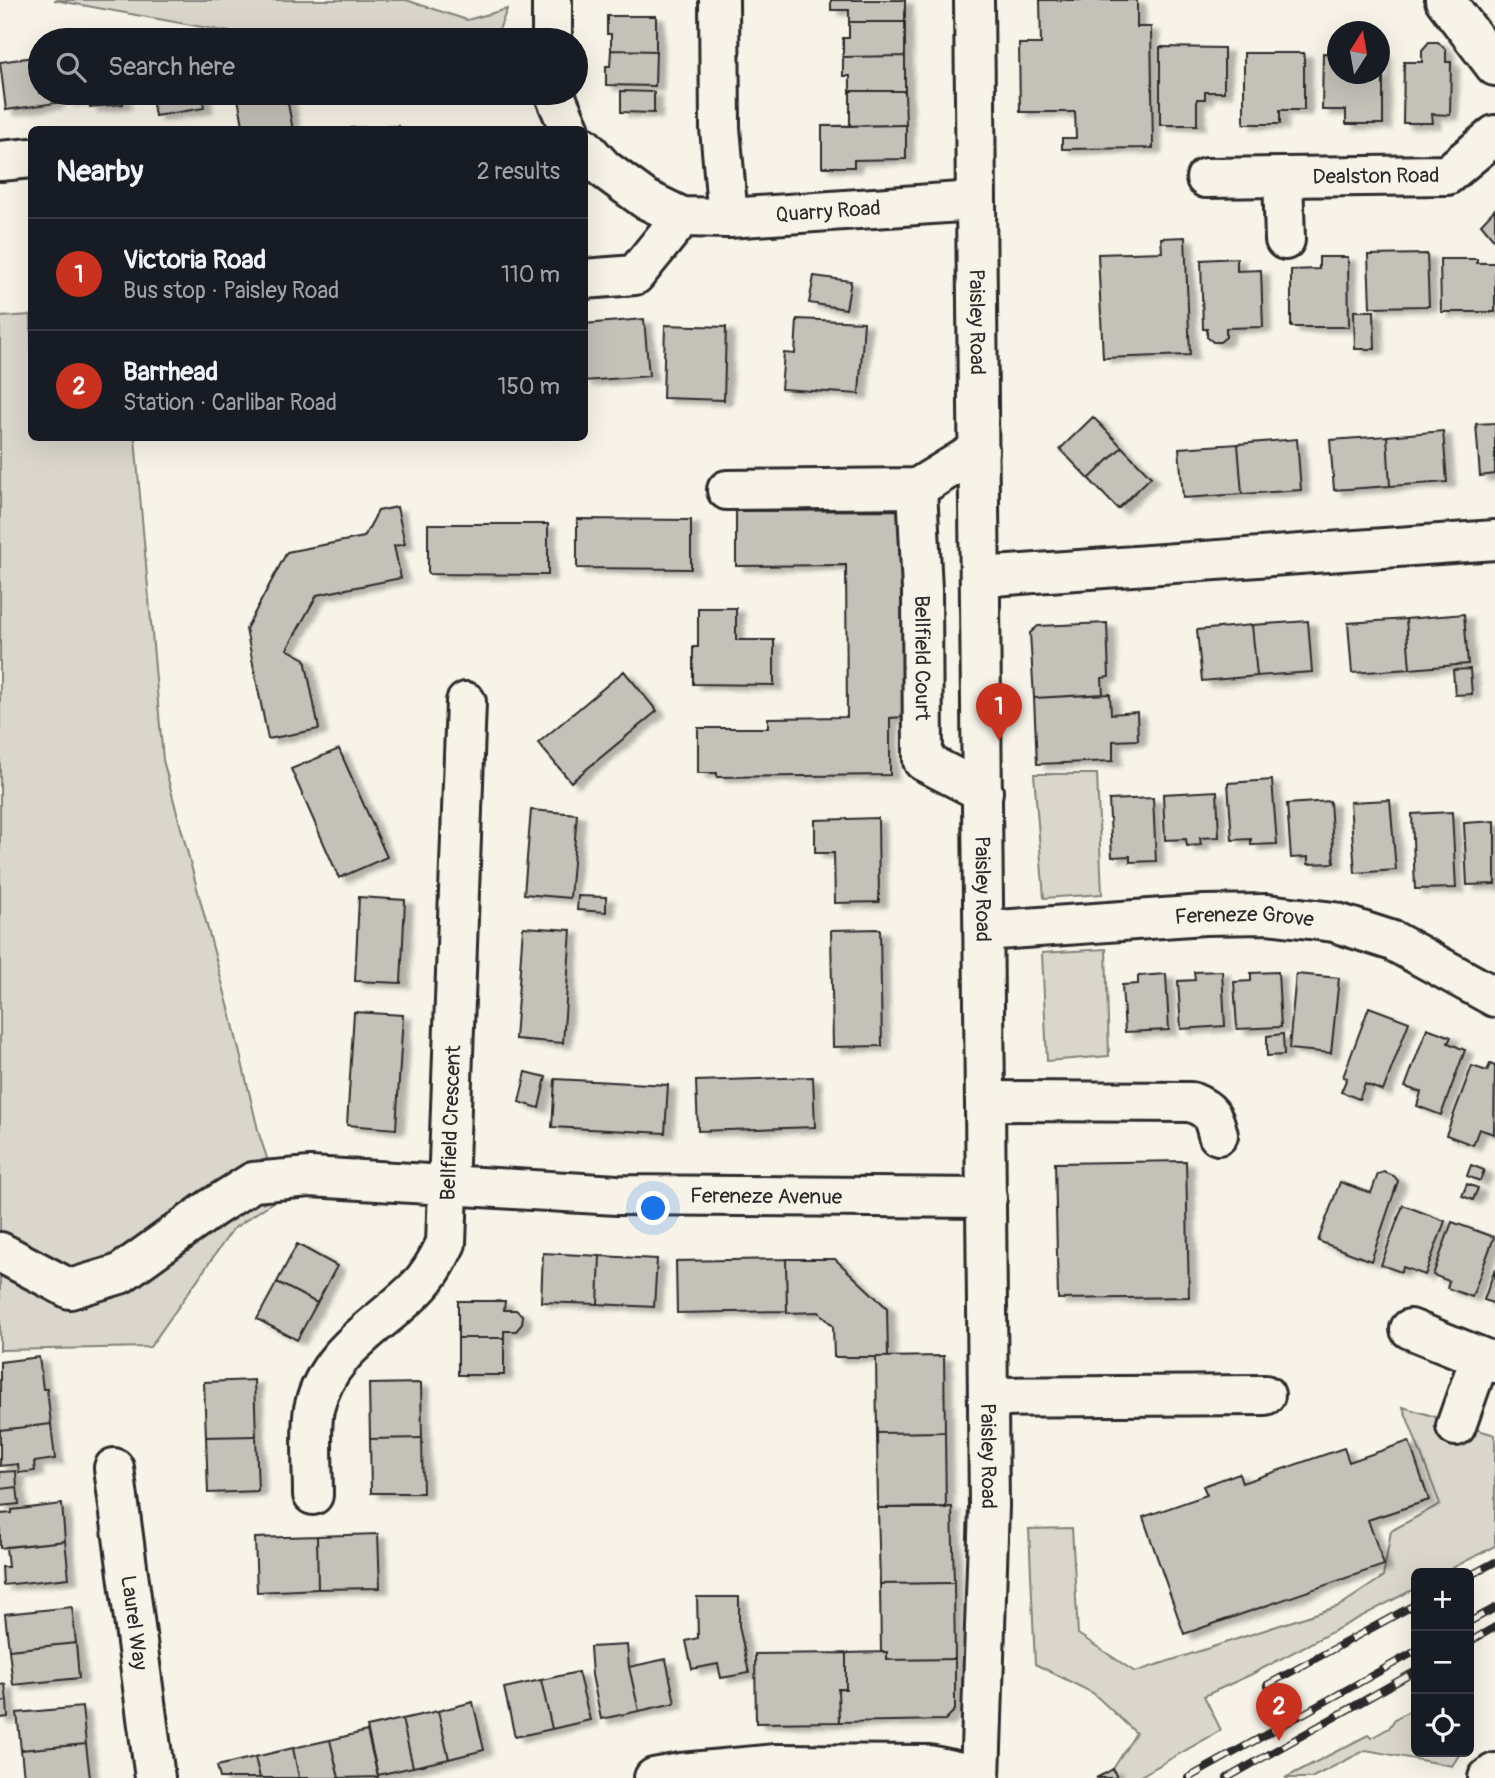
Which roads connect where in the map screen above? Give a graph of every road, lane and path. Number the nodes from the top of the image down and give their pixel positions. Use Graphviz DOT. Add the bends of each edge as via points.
graph roads {
  1 [pos="552,0"];
  2 [pos="719,0"];
  3 [pos="974,0"];
  4 [pos="1445,0"];
  5 [pos="552,28"];
  6 [pos="1495,66"];
  7 [pos="559,105"];
  8 [pos="568,126"];
  9 [pos="1495,135"];
  10 [pos="588,151"];
  11 [pos="28,159"];
  12 [pos="0,161"];
  13 [pos="1283,177"];
  14 [pos="1206,178"];
  15 [pos="975,201"];
  16 [pos="682,217"];
  17 [pos="728,219"];
  18 [pos="1285,240"];
  19 [pos="588,279"];
  20 [pos="979,450"];
  21 [pos="917,488"];
  22 [pos="727,490"];
  23 [pos="1495,540"];
  24 [pos="980,577"];
  25 [pos="466,702"];
  26 [pos="983,792"];
  27 [pos="984,931"];
  28 [pos="1493,992"];
  29 [pos="985,1101"];
  30 [pos="1218,1135"];
  31 [pos="448,1185"];
  32 [pos="986,1198"];
  33 [pos="0,1252"];
  34 [pos="1410,1329"];
  35 [pos="1488,1360"];
  36 [pos="1265,1395"];
  37 [pos="988,1397"];
  38 [pos="1456,1426"];
  39 [pos="114,1468"];
  40 [pos="313,1496"];
  41 [pos="1495,1773"];
  42 [pos="980,1777"];
  43 [pos="155,1778"];
  44 [pos="654,1778"];
  45 [pos="1488,1778"];
  1 -- 5 [label="street"];
  2 -- 17 [label="street" via="720,128"];
  3 -- 15 [label="street, Paisley Road"];
  4 -- 6 [label="street"];
  7 -- 8 [label="street"];
  9 -- 13 [label="street, Dealston Road" via="1447,175"];
  10 -- 16 [label="street" via="645,199"];
  11 -- 12 [label="street"];
  13 -- 14 [label="street, Dealston Road"];
  13 -- 18 [label="street, Dealston Road"];
  15 -- 17 [label="street, Quarry Road"];
  15 -- 20 [label="street, Paisley Road"];
  16 -- 17 [label="street, Quarry Road"];
  16 -- 19 [label="street" via="635,275"];
  20 -- 21 [label="street"];
  20 -- 24 [label="street, Paisley Road"];
  21 -- 22 [label="street"];
  21 -- 26 [label="street, Bellfield Court" via="923,761"];
  23 -- 24 [label="street"];
  24 -- 26 [label="street, Paisley Road"];
  25 -- 31 [label="street, Bellfield Crescent"];
  26 -- 27 [label="street, Paisley Road"];
  27 -- 28 [label="street, Fereneze Grove" via="1204,915 1267,914 1334,922 1393,941"];
  27 -- 29 [label="street, Paisley Road"];
  29 -- 30 [label="street" via="1191,1102 1213,1116"];
  29 -- 32 [label="street, Paisley Road"];
  31 -- 32 [label="street, Fereneze Avenue" via="617,1195"];
  31 -- 33 [label="street, Fereneze Avenue" via="310,1177 253,1182 120,1274 69,1289"];
  31 -- 40 [label="street, Bellfield Crescent" via="446,1243 435,1266 416,1289 340,1356 325,1378 314,1410"];
  32 -- 37 [label="street, Paisley Road"];
  34 -- 35 [label="street"];
  35 -- 38 [label="street"];
  36 -- 37 [label="street"];
  37 -- 42 [label="street, Paisley Road"];
  39 -- 43 [label="street, Laurel Way"];
  41 -- 45 [label="street"];
  42 -- 44 [label="street" via="929,1765 776,1763"];
}
